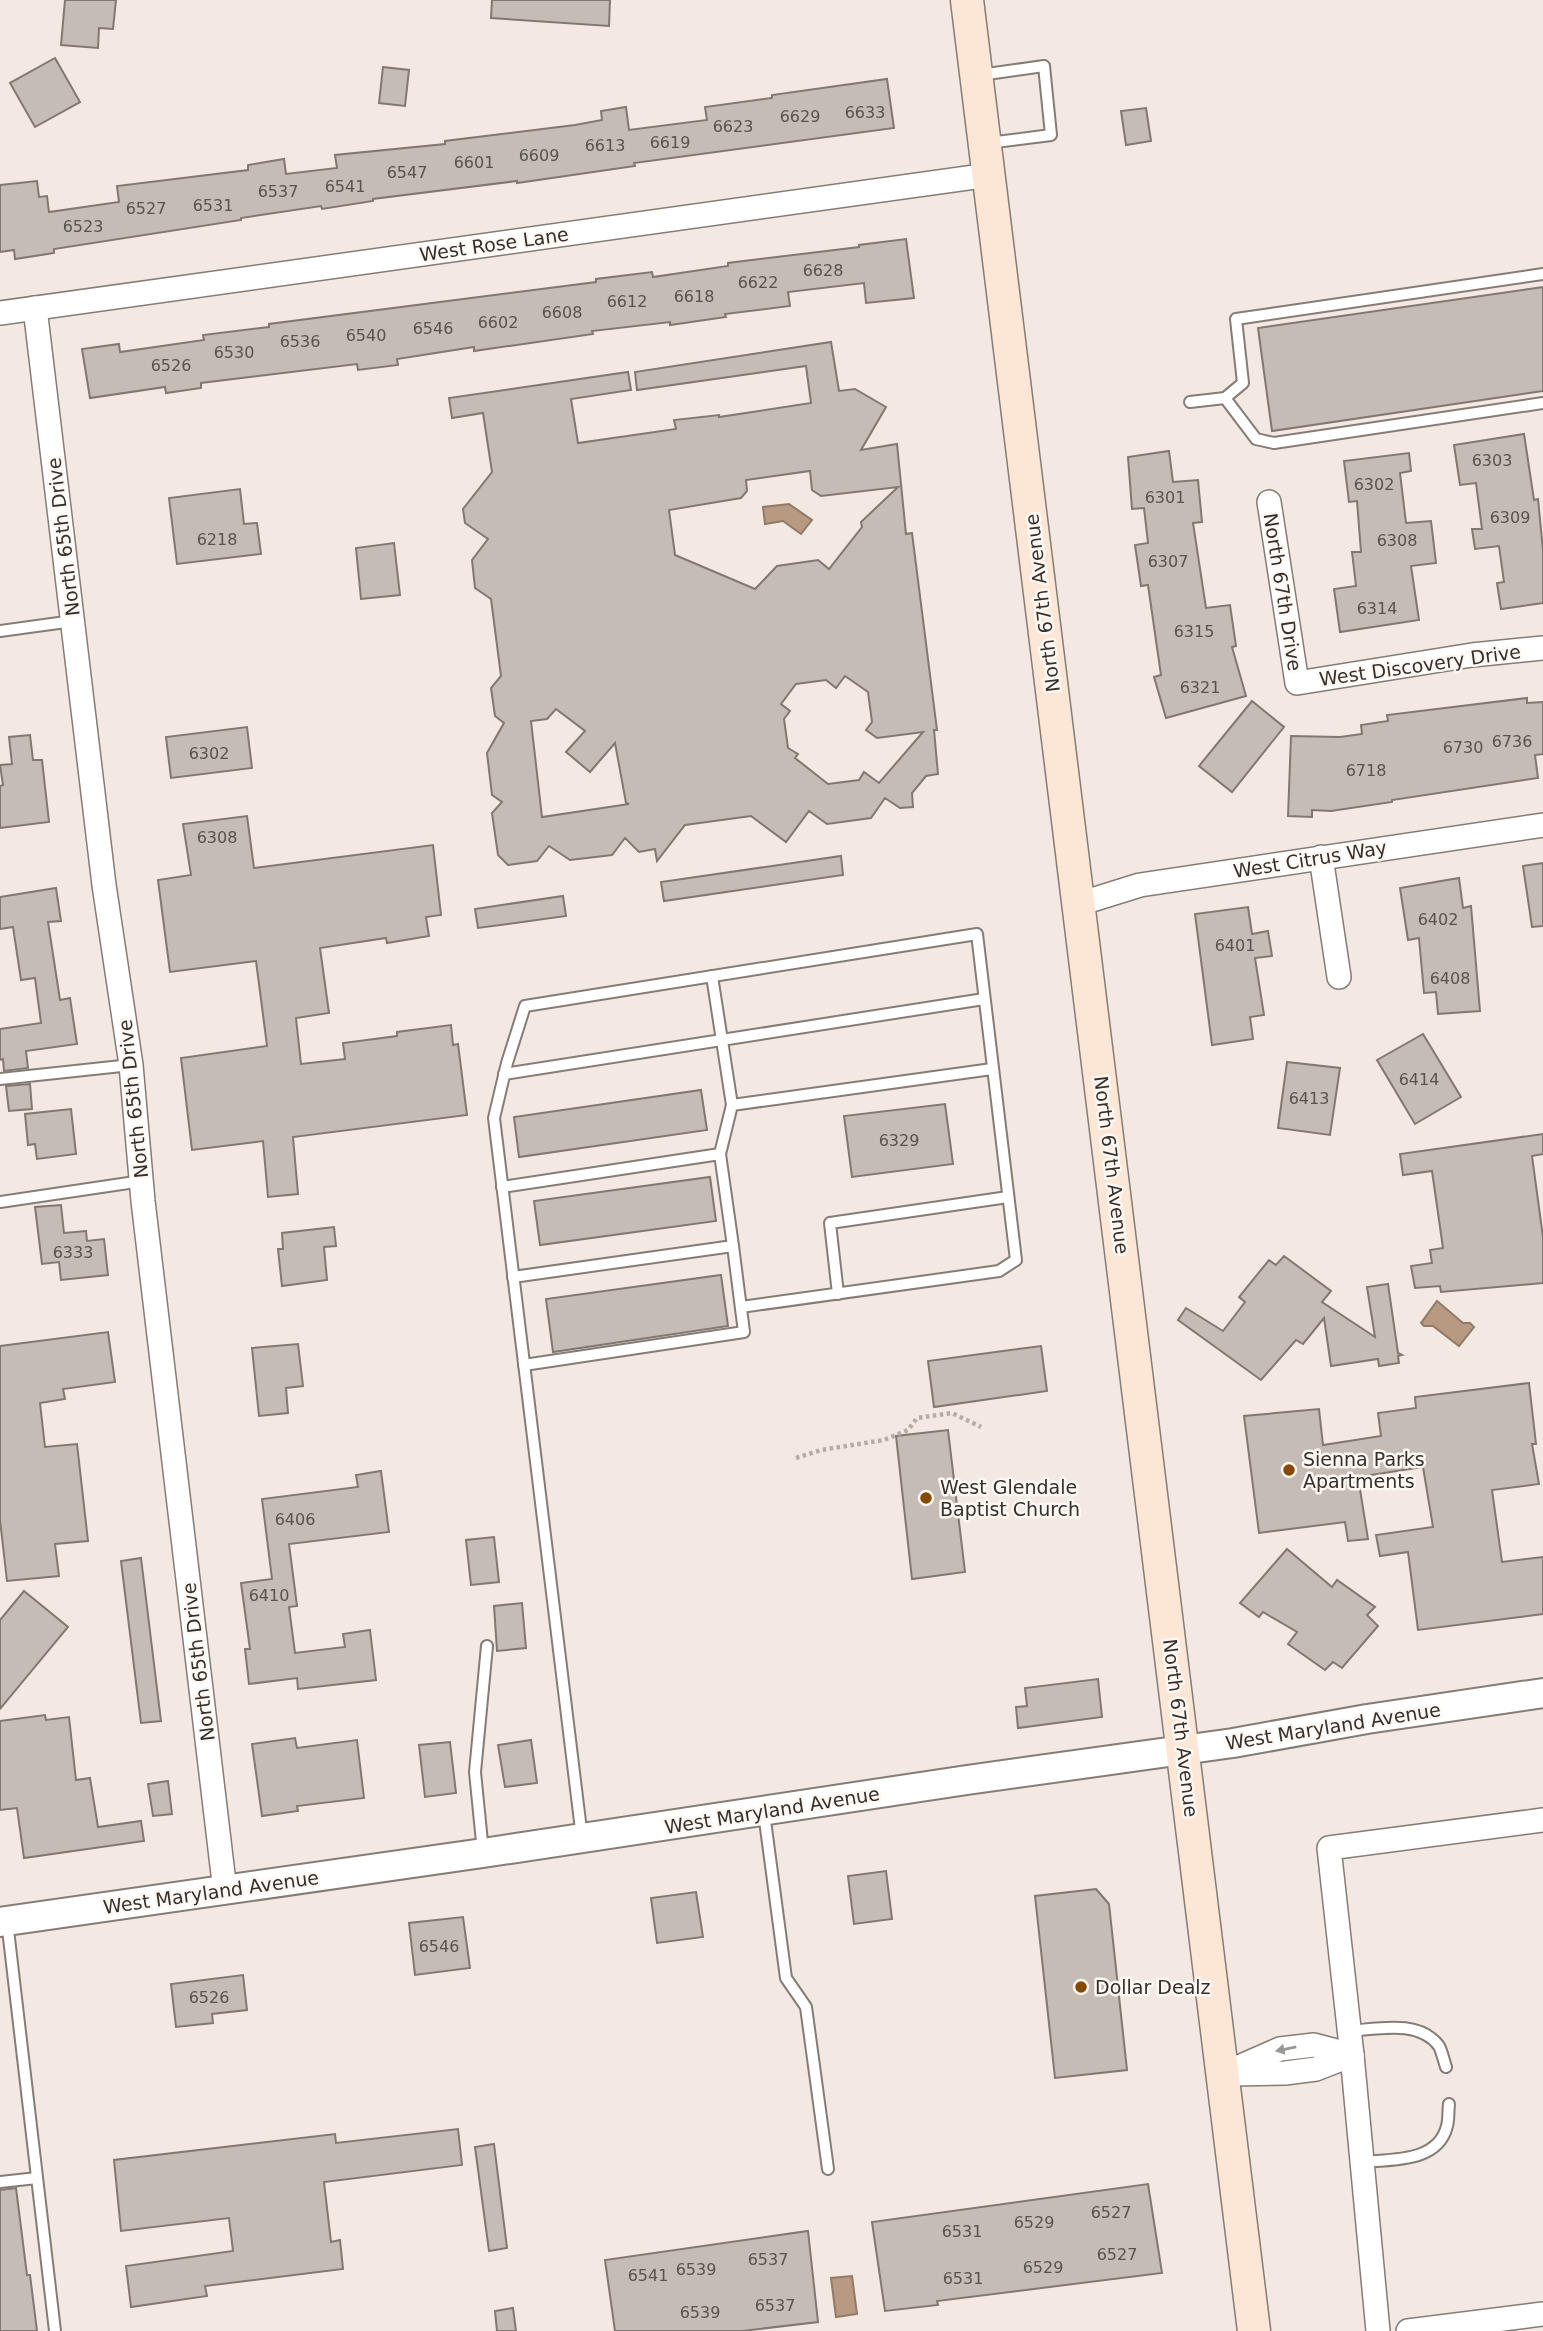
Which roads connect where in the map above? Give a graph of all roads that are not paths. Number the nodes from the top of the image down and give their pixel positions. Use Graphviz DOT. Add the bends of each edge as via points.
graph roads {
  1 [pos="967,0"];
  2 [pos="974,0"];
  3 [pos="976,75"];
  4 [pos="985,144"];
  5 [pos="989,175"];
  6 [pos="1543,274"];
  7 [pos="36,308"];
  8 [pos="0,313"];
  9 [pos="1225,398"];
  10 [pos="1190,402"];
  11 [pos="1543,403"];
  12 [pos="1269,502"];
  13 [pos="73,621"];
  14 [pos="0,631"];
  15 [pos="1543,648"];
  16 [pos="1297,683"];
  17 [pos="1543,825"];
  18 [pos="1321,857"];
  19 [pos="1079,904"];
  20 [pos="712,976"];
  21 [pos="1339,977"];
  22 [pos="984,999"];
  23 [pos="722,1040"];
  24 [pos="131,1065"];
  25 [pos="992,1069"];
  26 [pos="504,1074"];
  27 [pos="0,1079"];
  28 [pos="732,1105"];
  29 [pos="720,1154"];
  30 [pos="142,1181"];
  31 [pos="502,1187"];
  32 [pos="1008,1197"];
  33 [pos="0,1202"];
  34 [pos="733,1246"];
  35 [pos="513,1277"];
  36 [pos="838,1294"];
  37 [pos="741,1307"];
  38 [pos="524,1366"];
  39 [pos="487,1646"];
  40 [pos="1543,1693"];
  41 [pos="1184,1750"];
  42 [pos="764,1811"];
  43 [pos="1543,1820"];
  44 [pos="582,1838"];
  45 [pos="483,1853"];
  46 [pos="225,1891"];
  47 [pos="4,1922"];
  48 [pos="1349,2031"];
  49 [pos="1352,2055"];
  50 [pos="1446,2067"];
  51 [pos="1223,2074"];
  52 [pos="1449,2104"];
  53 [pos="1362,2162"];
  54 [pos="828,2169"];
  55 [pos="37,2178"];
  56 [pos="0,2182"];
  57 [pos="1543,2314"];
  58 [pos="55,2331"];
  59 [pos="1254,2331"];
  60 [pos="1378,2331"];
  61 [pos="1408,2331"];
  1 -- 2 [label="street"];
  1 -- 3 [label="main road, North 67th Avenue"];
  3 -- 4 [label="main road, North 67th Avenue"];
  3 -- 4 [label="lane" via="1044,66 1051,135"];
  4 -- 5 [label="main road, North 67th Avenue"];
  5 -- 7 [label="street, West Rose Lane"];
  5 -- 19 [label="main road, North 67th Avenue"];
  6 -- 9 [label="lane" via="1236,319 1243,383"];
  7 -- 8 [label="street, West Rose Lane"];
  7 -- 13 [label="street, North 65th Drive"];
  9 -- 10 [label="lane"];
  9 -- 11 [label="lane" via="1256,439 1274,443"];
  12 -- 16 [label="street, North 67th Drive"];
  13 -- 14 [label="lane"];
  13 -- 24 [label="street, North 65th Drive"];
  15 -- 16 [label="street, West Discovery Drive"];
  17 -- 18 [label="street, West Citrus Way"];
  18 -- 19 [label="street, West Citrus Way" via="1140,885"];
  18 -- 21 [label="street"];
  19 -- 41 [label="main road, North 67th Avenue"];
  20 -- 22 [label="lane" via="976,934"];
  20 -- 23 [label="lane"];
  20 -- 26 [label="lane" via="525,1006"];
  22 -- 23 [label="lane"];
  22 -- 25 [label="lane"];
  23 -- 26 [label="lane"];
  23 -- 28 [label="lane"];
  24 -- 27 [label="lane"];
  24 -- 30 [label="street, North 65th Drive"];
  25 -- 28 [label="lane"];
  25 -- 32 [label="lane"];
  26 -- 31 [label="lane" via="494,1118"];
  28 -- 29 [label="lane"];
  29 -- 31 [label="lane"];
  29 -- 34 [label="lane"];
  30 -- 33 [label="lane"];
  30 -- 46 [label="street, North 65th Drive"];
  31 -- 35 [label="lane"];
  32 -- 36 [label="lane" via="1016,1260 999,1271"];
  32 -- 36 [label="lane" via="830,1223"];
  34 -- 35 [label="lane"];
  34 -- 37 [label="lane"];
  35 -- 38 [label="lane"];
  36 -- 37 [label="lane"];
  37 -- 38 [label="lane" via="744,1332"];
  38 -- 44 [label="lane"];
  39 -- 45 [label="lane" via="475,1772"];
  40 -- 41 [label="street, West Maryland Avenue"];
  41 -- 42 [label="street, West Maryland Avenue"];
  41 -- 51 [label="main road, North 67th Avenue"];
  42 -- 44 [label="street, West Maryland Avenue"];
  42 -- 54 [label="lane" via="786,1978 806,2007"];
  43 -- 48 [label="street" via="1329,1847"];
  44 -- 45 [label="street, West Maryland Avenue"];
  45 -- 46 [label="street, West Maryland Avenue"];
  46 -- 47 [label="street, West Maryland Avenue"];
  47 -- 55 [label="lane"];
  48 -- 49 [label="street"];
  48 -- 50 [label="lane" via="1408,2027 1439,2047"];
  49 -- 51 [label="street" via="1314,2045 1280,2049"];
  49 -- 53 [label="street"];
  51 -- 59 [label="main road, North 67th Avenue"];
  52 -- 53 [label="lane" via="1447,2128 1437,2145 1415,2157"];
  53 -- 60 [label="street"];
  55 -- 56 [label="lane"];
  55 -- 58 [label="lane"];
  57 -- 61 [label="street"];
}
